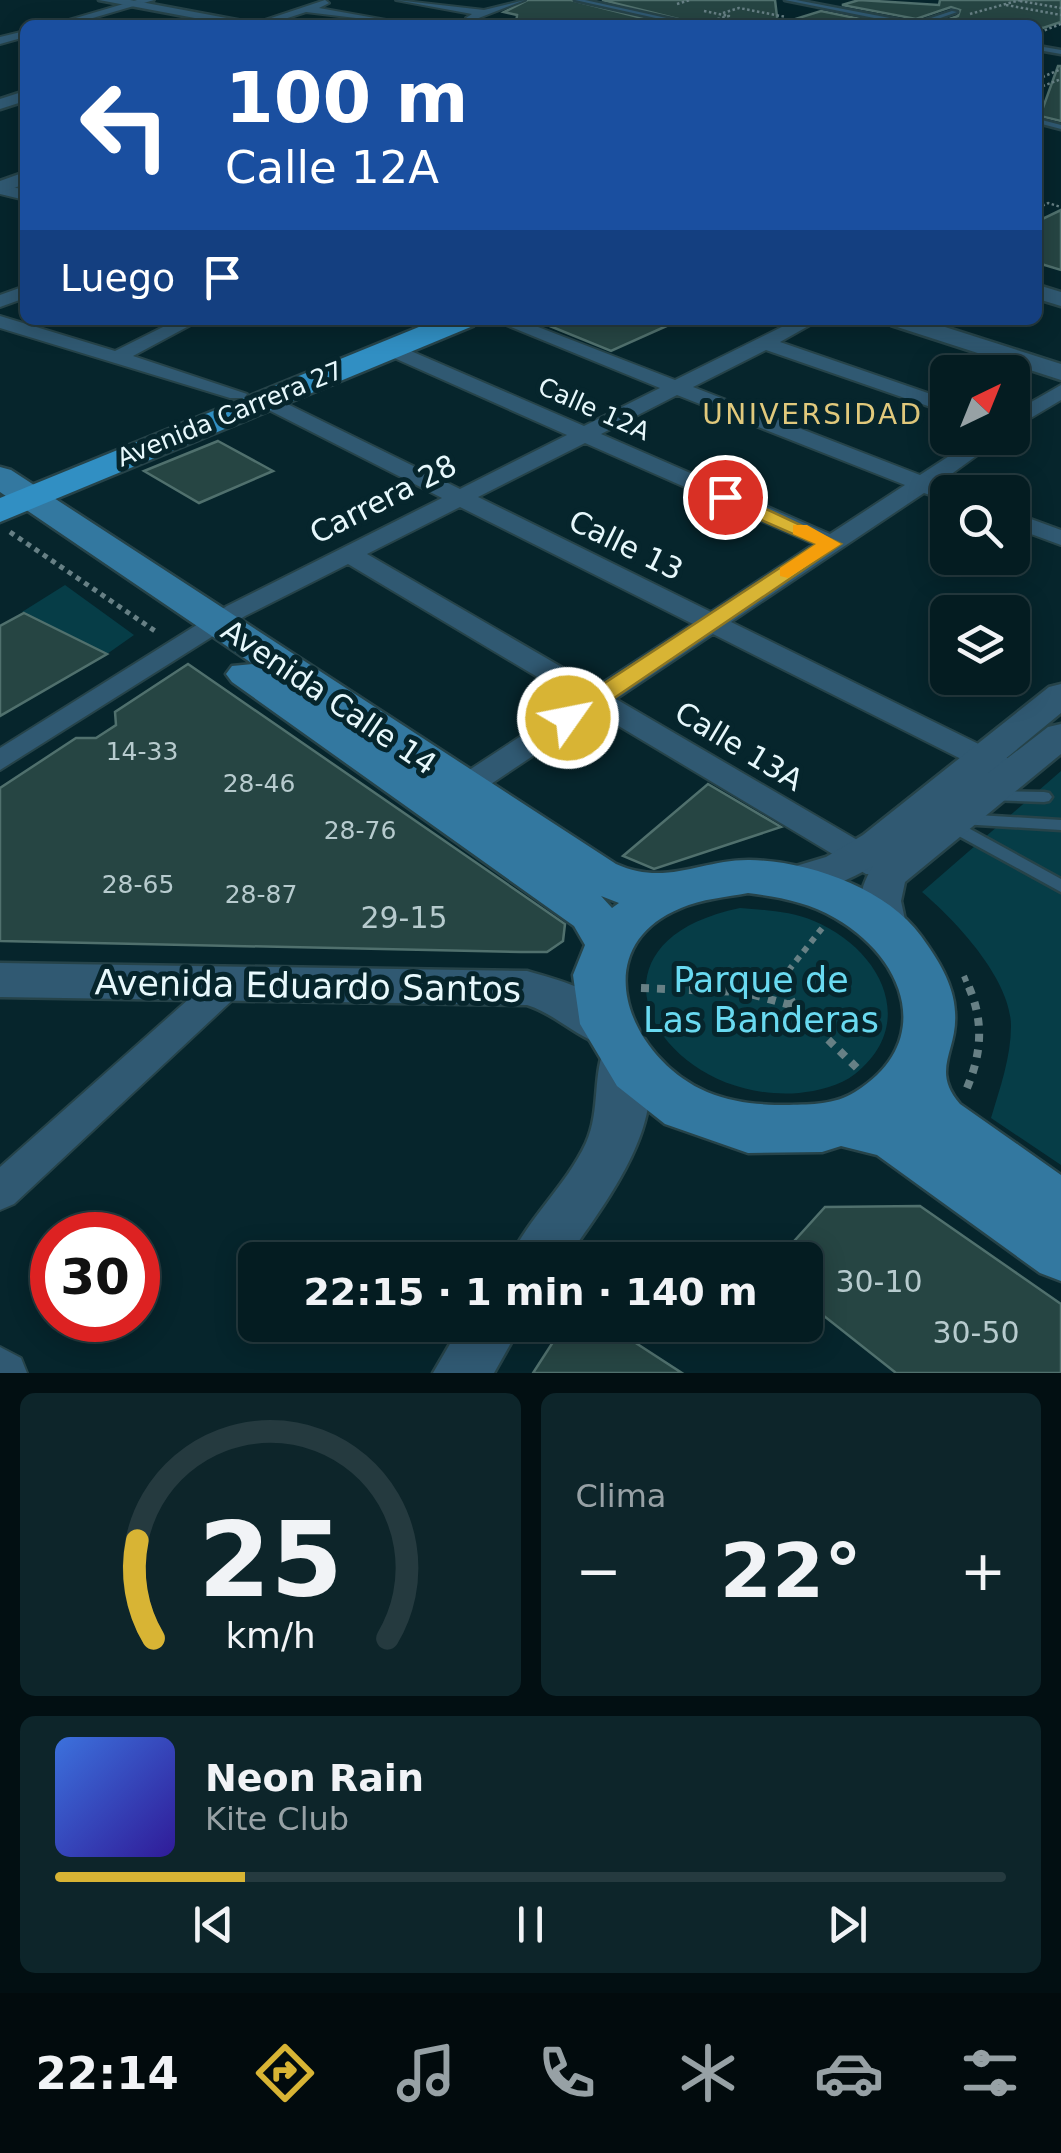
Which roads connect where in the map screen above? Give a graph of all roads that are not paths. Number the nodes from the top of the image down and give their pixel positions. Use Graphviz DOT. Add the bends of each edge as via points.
graph roads {
  1 [pos="106,0"];
  2 [pos="149,0"];
  3 [pos="335,0"];
  4 [pos="401,0"];
  5 [pos="520,0"];
  6 [pos="578,0"];
  7 [pos="788,0"];
  8 [pos="813,0"];
  9 [pos="803,3"];
  10 [pos="133,4"];
  11 [pos="306,9"];
  12 [pos="486,12"];
  13 [pos="954,12"];
  14 [pos="77,20"];
  15 [pos="227,20"];
  16 [pos="272,20"];
  17 [pos="377,20"];
  18 [pos="464,20"];
  19 [pos="672,20"];
  20 [pos="891,20"];
  21 [pos="931,20"];
  22 [pos="0,322"];
  23 [pos="181,325"];
  24 [pos="411,325"];
  25 [pos="450,325"];
  26 [pos="516,325"];
  27 [pos="800,325"];
  28 [pos="915,325"];
  29 [pos="764,343"];
  30 [pos="390,349"];
  31 [pos="116,357"];
  32 [pos="1061,372"];
  33 [pos="676,388"];
  34 [pos="1061,390"];
  35 [pos="250,397"];
  36 [pos="930,401"];
  37 [pos="1030,411"];
  38 [pos="583,434"];
  39 [pos="964,455"];
  40 [pos="921,484"];
  41 [pos="930,487"];
  42 [pos="459,498"];
  43 [pos="7,500"];
  44 [pos="1030,526"];
  45 [pos="1061,538"];
  46 [pos="831,544"];
  47 [pos="348,553"];
  48 [pos="711,623"];
  49 [pos="192,633"];
  50 [pos="1061,695"];
  51 [pos="596,700"];
  52 [pos="1061,735"];
  53 [pos="0,761"];
  54 [pos="465,787"];
  55 [pos="989,794"];
  56 [pos="1061,825"];
  57 [pos="1061,886"];
  58 [pos="669,890"];
  59 [pos="870,890"];
  60 [pos="0,980"];
  61 [pos="229,983"];
  62 [pos="608,1004"];
  63 [pos="884,1099"];
  64 [pos="0,1192"];
  65 [pos="1061,1208"];
  66 [pos="547,1242"];
  67 [pos="1061,1253"];
  68 [pos="481,1342"];
  69 [pos="460,1373"];
  1 -- 10 [label="street"];
  2 -- 10 [label="street"];
  3 -- 11 [label="street"];
  4 -- 12 [label="street"];
  5 -- 12 [label="street"];
  6 -- 19 [label="lane"];
  7 -- 9 [label="lane"];
  8 -- 9 [label="lane"];
  9 -- 20 [label="lane"];
  10 -- 14 [label="street"];
  10 -- 15 [label="street"];
  11 -- 16 [label="street"];
  11 -- 17 [label="street"];
  12 -- 18 [label="street"];
  13 -- 21 [label="lane"];
  22 -- 31 [label="street, Calle 13"];
  23 -- 31 [label="street"];
  24 -- 35 [label="main road, Avenida Carrera 27"];
  25 -- 30 [label="main road, Avenida Carrera 27"];
  26 -- 33 [label="street"];
  27 -- 29 [label="street, Carrera 28"];
  28 -- 32 [label="street"];
  29 -- 33 [label="street, Carrera 28"];
  29 -- 36 [label="street"];
  30 -- 35 [label="main road, Avenida Carrera 27"];
  30 -- 38 [label="street, Calle 12A"];
  31 -- 35 [label="street, Calle 13"];
  33 -- 38 [label="street, Carrera 28"];
  33 -- 40 [label="street"];
  34 -- 37 [label="street"];
  35 -- 42 [label="street, Calle 13"];
  35 -- 43 [label="main road, Avenida Carrera 27"];
  38 -- 42 [label="street, Carrera 28"];
  38 -- 46 [label="street, Calle 12A"];
  39 -- 40 [label="street"];
  40 -- 41 [label="street"];
  40 -- 46 [label="street"];
  42 -- 47 [label="street, Carrera 28"];
  42 -- 48 [label="street, Calle 13"];
  43 -- 49 [label="main road, Avenida Calle 14"];
  44 -- 45 [label="street"];
  46 -- 48 [label="street"];
  47 -- 49 [label="street, Carrera 28"];
  47 -- 51 [label="street, Calle 13A"];
  48 -- 51 [label="street"];
  48 -- 55 [label="street, Calle 13"];
  49 -- 53 [label="street, Carrera 28"];
  49 -- 54 [label="main road, Avenida Calle 14"];
  49 -- 62 [label="main road, Avenida Calle 14" via="591,914"];
  50 -- 55 [label="street"];
  51 -- 54 [label="street"];
  51 -- 59 [label="street, Calle 13A"];
  52 -- 55 [label="street"];
  54 -- 58 [label="main road, Avenida Calle 14" via="598,876 642,891"];
  55 -- 56 [label="lane"];
  55 -- 57 [label="lane"];
  55 -- 59 [label="street"];
  55 -- 59 [label="street"];
  58 -- 59 [label="main road" via="748,876"];
  58 -- 62 [label="main road" via="644,904"];
  59 -- 63 [label="main road" via="924,983 932,1014 929,1044"];
  60 -- 61 [label="street, Avenida Eduardo Santos"];
  61 -- 62 [label="street, Avenida Eduardo Santos" via="527,988"];
  61 -- 64 [label="street"];
  62 -- 63 [label="main road, Avenida Calle 14" via="669,1098 698,1114 746,1129 798,1133"];
  62 -- 66 [label="street" via="626,1087 622,1125"];
  63 -- 65 [label="main road" via="925,1102 940,1122"];
  63 -- 67 [label="main road" via="891,1135"];
  68 -- 69 [label="street"];
}
